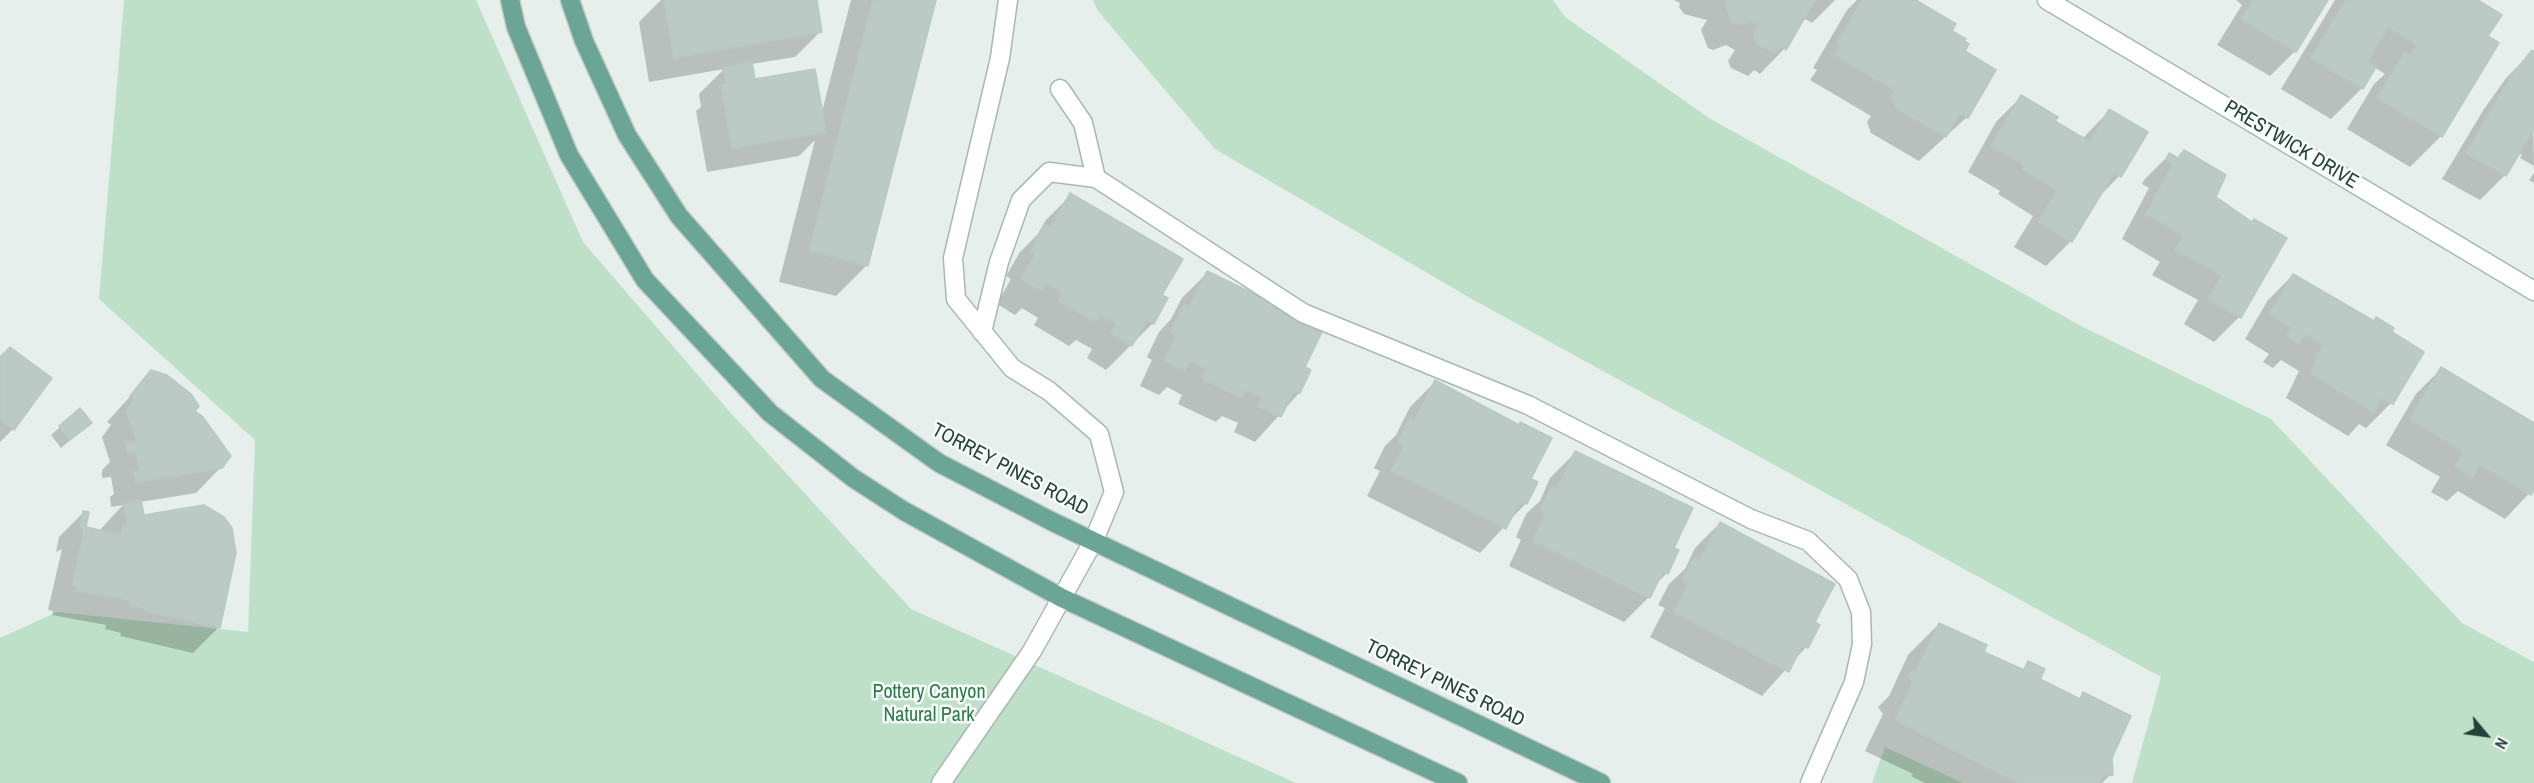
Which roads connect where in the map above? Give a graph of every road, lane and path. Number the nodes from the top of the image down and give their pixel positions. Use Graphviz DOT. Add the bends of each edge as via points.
graph roads {
  1 [pos="510,0"];
  2 [pos="570,0"];
  3 [pos="1008,0"];
  4 [pos="2047,0"];
  5 [pos="1060,89"];
  6 [pos="1095,178"];
  7 [pos="2534,291"];
  8 [pos="982,332"];
  9 [pos="1094,540"];
  10 [pos="1062,598"];
  11 [pos="940,783"];
  12 [pos="1458,783"];
  13 [pos="1600,783"];
  14 [pos="1810,783"];
  1 -- 10 [label="main road" via="516,27 568,155 645,280 770,413 853,478 904,511"];
  2 -- 9 [label="main road, TORREY PINES ROAD" via="627,135 679,216 822,379 939,463"];
  3 -- 8 [label="street" via="1000,58 953,258 956,299"];
  4 -- 7 [label="street, PRESTWICK DRIVE"];
  5 -- 6 [label="street" via="1083,123"];
  6 -- 8 [label="street" via="1049,172 1021,200 999,262"];
  6 -- 14 [label="street" via="1304,313 1528,405 1751,519 1808,541 1848,579 1861,612 1862,645 1854,682"];
  8 -- 9 [label="street" via="1012,368 1049,391 1099,435 1114,492"];
  9 -- 10 [label="street"];
  9 -- 13 [label="main road, TORREY PINES ROAD"];
  10 -- 11 [label="street" via="1032,651"];
  10 -- 12 [label="main road"];
}
